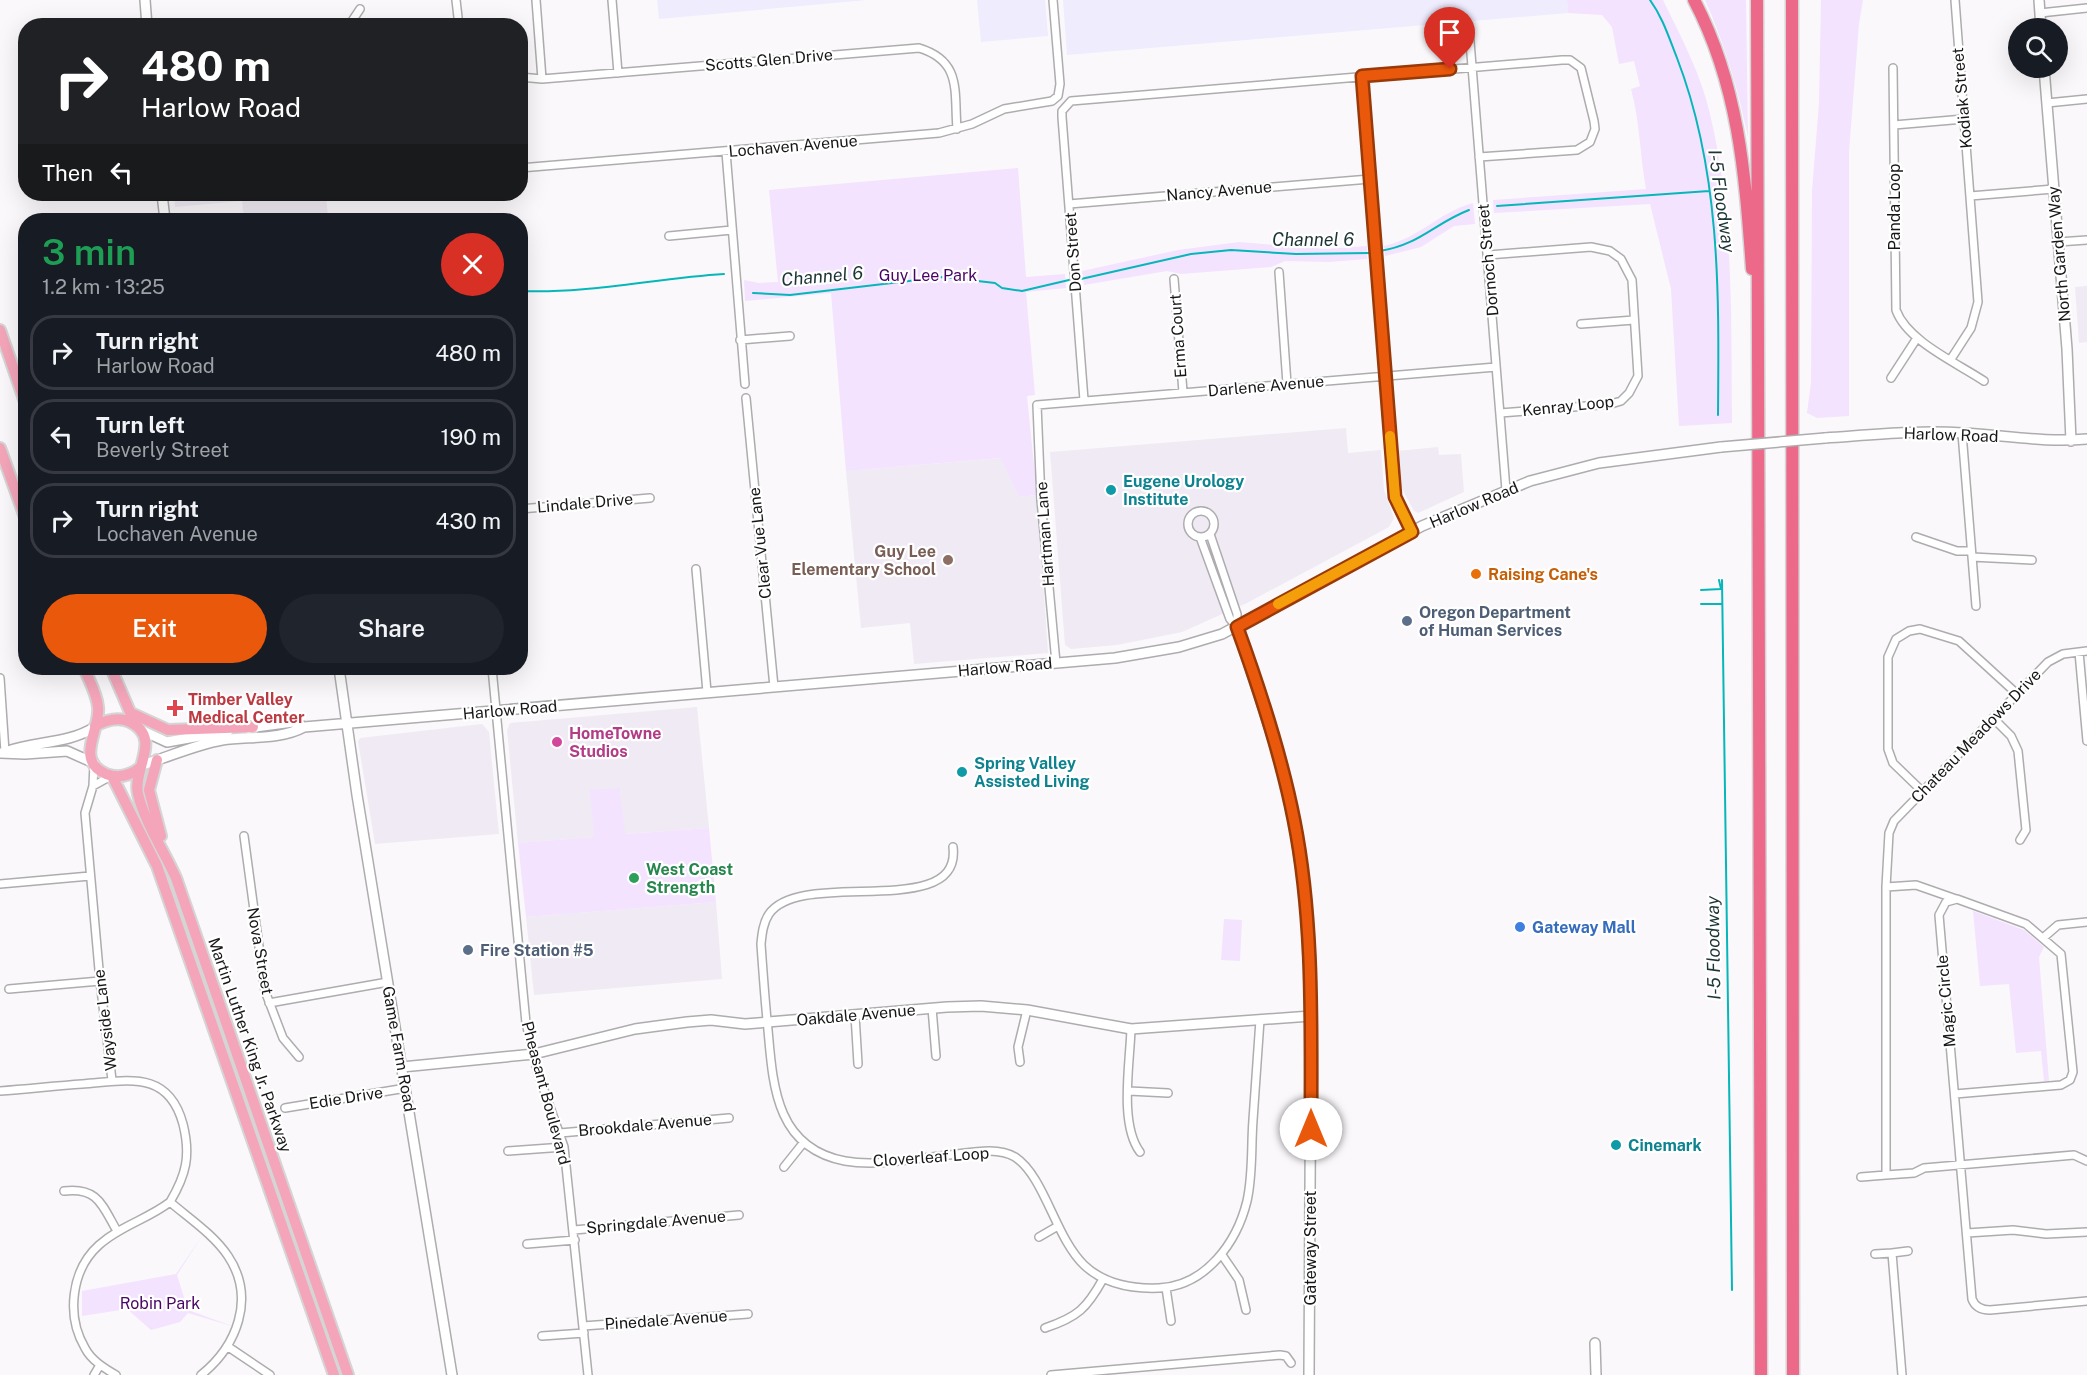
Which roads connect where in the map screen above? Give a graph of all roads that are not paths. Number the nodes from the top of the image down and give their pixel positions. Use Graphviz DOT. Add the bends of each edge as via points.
graph roads {
  1 [pos="145,0"];
  2 [pos="456,0"];
  3 [pos="536,0"];
  4 [pos="612,0"];
  5 [pos="1053,0"];
  6 [pos="1694,0"];
  7 [pos="1758,0"];
  8 [pos="1792,0"];
  9 [pos="1800,0"];
  10 [pos="1955,0"];
  11 [pos="2039,0"];
  12 [pos="2087,8"];
  13 [pos="360,9"];
  14 [pos="2040,13"];
  15 [pos="146,18"];
  16 [pos="354,18"];
  17 [pos="458,18"];
  18 [pos="2040,18"];
  19 [pos="1469,29"];
  20 [pos="1472,67"];
  21 [pos="1893,68"];
  22 [pos="618,73"];
  23 [pos="1362,76"];
  24 [pos="528,78"];
  25 [pos="1790,78"];
  26 [pos="2045,78"];
  27 [pos="542,79"];
  28 [pos="2087,99"];
  29 [pos="2047,103"];
  30 [pos="1964,119"];
  31 [pos="1894,125"];
  32 [pos="957,129"];
  33 [pos="726,152"];
  34 [pos="1479,157"];
  35 [pos="528,167"];
  36 [pos="1370,179"];
  37 [pos="2054,189"];
  38 [pos="1970,196"];
  39 [pos="1069,204"];
  40 [pos="732,230"];
  41 [pos="669,236"];
  42 [pos="2087,240"];
  43 [pos="2058,242"];
  44 [pos="1488,255"];
  45 [pos="1279,272"];
  46 [pos="1174,279"];
  47 [pos="1634,320"];
  48 [pos="1581,324"];
  49 [pos="0,330"];
  50 [pos="790,336"];
  51 [pos="1917,338"];
  52 [pos="740,340"];
  53 [pos="1951,359"];
  54 [pos="1496,368"];
  55 [pos="1385,376"];
  56 [pos="1891,378"];
  57 [pos="1760,379"];
  58 [pos="1984,381"];
  59 [pos="18,382"];
  60 [pos="745,384"];
  61 [pos="1287,384"];
  62 [pos="1183,392"];
  63 [pos="746,398"];
  64 [pos="1084,400"];
  65 [pos="1037,405"];
  66 [pos="1500,412"];
  67 [pos="1962,433"];
  68 [pos="2087,439"];
  69 [pos="2071,441"];
  70 [pos="0,448"];
  71 [pos="1506,490"];
  72 [pos="18,498"];
  73 [pos="650,498"];
  74 [pos="528,508"];
  75 [pos="1412,532"];
  76 [pos="1210,534"];
  77 [pos="1200,537"];
  78 [pos="1916,537"];
  79 [pos="1972,554"];
  80 [pos="2032,560"];
  81 [pos="696,569"];
  82 [pos="1976,606"];
  83 [pos="1237,627"];
  84 [pos="2083,651"];
  85 [pos="1056,663"];
  86 [pos="87,675"];
  87 [pos="114,675"];
  88 [pos="340,675"];
  89 [pos="493,675"];
  90 [pos="0,678"];
  91 [pos="774,687"];
  92 [pos="707,692"];
  93 [pos="2016,693"];
  94 [pos="496,711"];
  95 [pos="131,713"];
  96 [pos="1993,718"];
  97 [pos="347,723"];
  98 [pos="95,727"];
  99 [pos="253,727"];
  100 [pos="304,727"];
  101 [pos="138,728"];
  102 [pos="2087,741"];
  103 [pos="3,752"];
  104 [pos="158,760"];
  105 [pos="94,764"];
  106 [pos="142,766"];
  107 [pos="112,776"];
  108 [pos="93,786"];
  109 [pos="1922,792"];
  110 [pos="244,836"];
  111 [pos="2020,840"];
  112 [pos="953,847"];
  113 [pos="164,851"];
  114 [pos="90,876"];
  115 [pos="0,884"];
  116 [pos="1886,887"];
  117 [pos="1957,899"];
  118 [pos="2087,922"];
  119 [pos="2043,938"];
  120 [pos="100,981"];
  121 [pos="388,982"];
  122 [pos="9,989"];
  123 [pos="269,1003"];
  124 [pos="932,1008"];
  125 [pos="1027,1010"];
  126 [pos="855,1015"];
  127 [pos="1311,1016"];
  128 [pos="1260,1020"];
  129 [pos="767,1022"];
  130 [pos="1131,1029"];
  131 [pos="534,1054"];
  132 [pos="936,1056"];
  133 [pos="299,1057"];
  134 [pos="1020,1062"];
  135 [pos="858,1064"];
  136 [pos="402,1067"];
  137 [pos="112,1080"];
  138 [pos="406,1088"];
  139 [pos="1129,1090"];
  140 [pos="0,1091"];
  141 [pos="1168,1093"];
  142 [pos="1955,1094"];
  143 [pos="285,1108"];
  144 [pos="729,1118"];
  145 [pos="560,1133"];
  146 [pos="804,1142"];
  147 [pos="564,1147"];
  148 [pos="508,1151"];
  149 [pos="1140,1152"];
  150 [pos="2087,1161"];
  151 [pos="1960,1165"];
  152 [pos="784,1167"];
  153 [pos="1886,1175"];
  154 [pos="1861,1177"];
  155 [pos="64,1191"];
  156 [pos="170,1202"];
  157 [pos="739,1215"];
  158 [pos="1058,1226"];
  159 [pos="574,1230"];
  160 [pos="117,1231"];
  161 [pos="2087,1232"];
  162 [pos="1966,1233"];
  163 [pos="1039,1237"];
  164 [pos="575,1240"];
  165 [pos="527,1244"];
  166 [pos="1908,1251"];
  167 [pos="1892,1253"];
  168 [pos="1875,1254"];
  169 [pos="1222,1255"];
  170 [pos="1103,1279"];
  171 [pos="1166,1288"];
  172 [pos="2087,1301"];
  173 [pos="1246,1310"];
  174 [pos="748,1314"];
  175 [pos="1171,1321"];
  176 [pos="1045,1328"];
  177 [pos="584,1329"];
  178 [pos="542,1336"];
  179 [pos="1595,1343"];
  180 [pos="227,1346"];
  181 [pos="1291,1362"];
  182 [pos="100,1365"];
  183 [pos="1150,1366"];
  184 [pos="94,1375"];
  185 [pos="116,1375"];
  186 [pos="201,1375"];
  187 [pos="270,1375"];
  188 [pos="334,1375"];
  189 [pos="348,1375"];
  190 [pos="452,1375"];
  191 [pos="588,1375"];
  192 [pos="1051,1375"];
  193 [pos="1151,1375"];
  194 [pos="1309,1375"];
  195 [pos="1596,1375"];
  196 [pos="1761,1375"];
  197 [pos="1793,1375"];
  198 [pos="1902,1375"];
  1 -- 15 [label="main road"];
  2 -- 17 [label="street"];
  3 -- 27 [label="street"];
  4 -- 22 [label="street"];
  5 -- 32 [label="street, Lochaven Avenue" via="1058,96 1044,103 1004,109"];
  6 -- 57 [label="highway" via="1719,56 1739,131"];
  7 -- 57 [label="highway"];
  8 -- 25 [label="highway"];
  9 -- 25 [label="highway"];
  10 -- 30 [label="street, Kodiak Street"];
  11 -- 14 [label="main road"];
  12 -- 14 [label="street"];
  13 -- 16 [label="street"];
  14 -- 18 [label="main road"];
  19 -- 20 [label="street, Dornoch Street"];
  20 -- 23 [label="street"];
  20 -- 34 [label="street, Dornoch Street"];
  20 -- 34 [label="street" via="1562,60 1576,63 1584,74 1595,129 1590,142 1577,150"];
  21 -- 31 [label="street, Panda Loop"];
  22 -- 27 [label="street, Scotts Glen Drive"];
  22 -- 32 [label="street, Scotts Glen Drive" via="919,48 935,53 951,69"];
  23 -- 36 [label="street"];
  23 -- 39 [label="street, Don Street" via="1078,99 1066,105 1062,117"];
  24 -- 27 [label="street, Scotts Glen Drive"];
  25 -- 197 [label="highway"];
  26 -- 29 [label="main road, North Garden Way"];
  28 -- 29 [label="street"];
  29 -- 37 [label="main road, North Garden Way"];
  30 -- 31 [label="street"];
  30 -- 38 [label="street, Kodiak Street"];
  31 -- 51 [label="street, Panda Loop" via="1895,303 1902,323"];
  32 -- 33 [label="street, Lochaven Avenue"];
  33 -- 35 [label="street, Lochaven Avenue"];
  33 -- 40 [label="street"];
  34 -- 44 [label="street, Dornoch Street"];
  36 -- 39 [label="street, Nancy Avenue"];
  36 -- 55 [label="street"];
  37 -- 38 [label="street"];
  37 -- 43 [label="main road, North Garden Way"];
  38 -- 53 [label="street, Kodiak Street" via="1978,302 1971,328"];
  39 -- 64 [label="street, Don Street"];
  40 -- 41 [label="street"];
  40 -- 52 [label="street"];
  42 -- 43 [label="street"];
  43 -- 69 [label="main road, North Garden Way"];
  44 -- 47 [label="street, Kenray Loop" via="1591,247 1610,251 1628,268"];
  44 -- 54 [label="street, Dornoch Street"];
  45 -- 61 [label="street"];
  46 -- 62 [label="street, Erma Court"];
  47 -- 48 [label="street"];
  47 -- 66 [label="street, Kenray Loop" via="1638,376 1621,401"];
  49 -- 59 [label="main road"];
  50 -- 52 [label="street"];
  51 -- 53 [label="street, Panda Loop"];
  51 -- 56 [label="street"];
  52 -- 60 [label="street"];
  53 -- 58 [label="street, Panda Loop"];
  54 -- 55 [label="street, Darlene Avenue"];
  54 -- 66 [label="street, Dornoch Street"];
  55 -- 61 [label="street, Darlene Avenue"];
  55 -- 75 [label="street" via="1395,497"];
  57 -- 196 [label="highway"];
  61 -- 62 [label="street, Darlene Avenue"];
  62 -- 64 [label="street, Darlene Avenue"];
  63 -- 91 [label="street, Clear Vue Lane"];
  64 -- 65 [label="street, Darlene Avenue"];
  65 -- 85 [label="street, Hartman Lane"];
  66 -- 71 [label="street, Dornoch Street"];
  67 -- 69 [label="main road, Harlow Road"];
  67 -- 71 [label="main road, Harlow Road, bridge" via="1904,432 1721,447 1599,463"];
  67 -- 79 [label="street"];
  68 -- 69 [label="main road, Harlow Road"];
  70 -- 72 [label="main road"];
  71 -- 75 [label="main road, Harlow Road"];
  73 -- 74 [label="street, Lindale Drive"];
  75 -- 83 [label="main road, Harlow Road"];
  76 -- 77 [label="street"];
  76 -- 77 [label="street" via="1214,525 1211,515 1197,511 1188,523 1191,532"];
  76 -- 83 [label="street, Gateway Street" via="1237,614"];
  77 -- 83 [label="street, Gateway Street" via="1230,620"];
  78 -- 79 [label="street"];
  79 -- 80 [label="street"];
  79 -- 82 [label="street"];
  81 -- 92 [label="street"];
  83 -- 85 [label="main road, Harlow Road" via="1161,651"];
  83 -- 127 [label="main road, Gateway Street" via="1276,744 1294,822 1306,910"];
  84 -- 93 [label="street, Chateau Meadows Drive" via="2052,659"];
  84 -- 102 [label="street"];
  85 -- 91 [label="main road, Harlow Road"];
  86 -- 98 [label="main road" via="98,707"];
  87 -- 95 [label="main road, Martin Luther King Jr. Parkway"];
  88 -- 97 [label="main road, Game Farm Road"];
  89 -- 94 [label="street, Pheasant Boulevard"];
  90 -- 103 [label="street"];
  91 -- 92 [label="main road, Harlow Road"];
  92 -- 94 [label="main road, Harlow Road"];
  93 -- 96 [label="street, Chateau Meadows Drive"];
  93 -- 109 [label="street" via="1959,641 1920,629 1896,639 1888,657 1888,749 1893,764"];
  94 -- 97 [label="main road, Harlow Road"];
  94 -- 131 [label="street, Pheasant Boulevard" via="526,1023"];
  95 -- 99 [label="main road" via="168,730"];
  95 -- 101 [label="main road, Martin Luther King Jr. Parkway"];
  96 -- 109 [label="street, Chateau Meadows Drive"];
  96 -- 111 [label="street" via="2011,736 2020,756 2026,830"];
  97 -- 100 [label="main road, Harlow Road"];
  97 -- 121 [label="main road, Game Farm Road"];
  98 -- 101 [label="main road" via="115,719"];
  98 -- 103 [label="main road" via="74,738"];
  98 -- 105 [label="main road" via="90,744"];
  99 -- 100 [label="main road" via="293,722"];
  99 -- 101 [label="main road" via="167,742"];
  100 -- 104 [label="main road" via="293,733 222,740"];
  101 -- 106 [label="main road, Martin Luther King Jr. Parkway" via="146,747"];
  103 -- 105 [label="main road" via="67,752"];
  104 -- 106 [label="main road"];
  104 -- 113 [label="main road" via="149,790"];
  105 -- 107 [label="main road"];
  105 -- 108 [label="street, Wayside Lane"];
  106 -- 107 [label="main road" via="127,775"];
  106 -- 113 [label="main road, Martin Luther King Jr. Parkway" via="137,791"];
  107 -- 108 [label="street"];
  107 -- 188 [label="main road, Martin Luther King Jr. Parkway" via="157,866"];
  108 -- 114 [label="street, Wayside Lane" via="85,813"];
  109 -- 116 [label="street, Chateau Meadows Drive" via="1892,824"];
  110 -- 123 [label="street, Nova Street"];
  112 -- 129 [label="street, Cloverleaf Loop" via="950,870 930,885 807,896 770,912 761,944"];
  113 -- 189 [label="main road, Martin Luther King Jr. Parkway"];
  114 -- 115 [label="street"];
  114 -- 120 [label="street, Wayside Lane"];
  116 -- 117 [label="street" via="1913,884"];
  116 -- 153 [label="street, Chateau Meadows Drive"];
  117 -- 119 [label="street" via="2026,924"];
  117 -- 142 [label="street, Magic Circle" via="1946,902 1939,915"];
  118 -- 119 [label="street" via="2058,925"];
  119 -- 142 [label="street" via="2061,954 2073,1070 2070,1080 2057,1086"];
  120 -- 122 [label="street"];
  120 -- 137 [label="street, Wayside Lane"];
  121 -- 123 [label="street"];
  121 -- 136 [label="main road, Game Farm Road"];
  123 -- 133 [label="street, Nova Street" via="283,1038"];
  124 -- 125 [label="main road, Oakdale Avenue" via="981,1006"];
  124 -- 126 [label="main road, Oakdale Avenue"];
  124 -- 132 [label="street"];
  125 -- 130 [label="main road, Oakdale Avenue"];
  125 -- 134 [label="street" via="1018,1047"];
  126 -- 129 [label="main road, Oakdale Avenue"];
  126 -- 135 [label="street"];
  127 -- 128 [label="main road, Oakdale Avenue"];
  127 -- 194 [label="main road, Gateway Street"];
  128 -- 130 [label="main road, Oakdale Avenue"];
  128 -- 169 [label="street, Cloverleaf Loop" via="1248,1199 1236,1234"];
  129 -- 131 [label="main road, Oakdale Avenue" via="687,1022 635,1029"];
  129 -- 146 [label="street, Cloverleaf Loop" via="774,1092 790,1127"];
  130 -- 139 [label="street"];
  131 -- 136 [label="main road, Oakdale Avenue"];
  131 -- 145 [label="street, Pheasant Boulevard"];
  136 -- 138 [label="main road, Game Farm Road"];
  137 -- 140 [label="street"];
  137 -- 156 [label="street, Wayside Lane" via="153,1084 168,1094 179,1110 187,1138 187,1161 184,1178"];
  138 -- 143 [label="street, Edie Drive"];
  138 -- 190 [label="main road, Game Farm Road"];
  139 -- 141 [label="street"];
  139 -- 149 [label="street" via="1133,1142"];
  142 -- 151 [label="street, Magic Circle"];
  144 -- 145 [label="street, Brookdale Avenue"];
  145 -- 147 [label="street, Pheasant Boulevard"];
  146 -- 152 [label="street"];
  146 -- 158 [label="street, Cloverleaf Loop" via="845,1161 988,1152 1014,1156 1031,1174"];
  147 -- 148 [label="street, Brookdale Avenue"];
  147 -- 159 [label="street, Pheasant Boulevard"];
  150 -- 151 [label="street" via="2074,1155"];
  151 -- 153 [label="street"];
  151 -- 162 [label="street, Magic Circle"];
  153 -- 154 [label="street"];
  155 -- 160 [label="street" via="89,1191"];
  156 -- 160 [label="street" via="154,1215"];
  156 -- 180 [label="street" via="210,1236 228,1257 239,1280 242,1306 237,1330"];
  157 -- 159 [label="street, Springdale Avenue"];
  158 -- 163 [label="street"];
  158 -- 170 [label="street, Cloverleaf Loop" via="1084,1265"];
  159 -- 164 [label="street, Pheasant Boulevard"];
  160 -- 182 [label="street" via="97,1246 75,1286 77,1330 85,1349"];
  161 -- 162 [label="street"];
  162 -- 172 [label="street, Magic Circle" via="1972,1299 1976,1306 1990,1310"];
  164 -- 165 [label="street, Springdale Avenue"];
  164 -- 177 [label="street, Pheasant Boulevard"];
  166 -- 167 [label="street"];
  167 -- 168 [label="street"];
  167 -- 198 [label="street"];
  169 -- 171 [label="street, Cloverleaf Loop" via="1198,1275"];
  169 -- 173 [label="street" via="1239,1280"];
  170 -- 171 [label="street, Cloverleaf Loop" via="1142,1289"];
  170 -- 176 [label="street" via="1079,1314"];
  171 -- 175 [label="street"];
  174 -- 177 [label="street, Pinedale Avenue"];
  177 -- 178 [label="street, Pinedale Avenue"];
  177 -- 191 [label="street, Pheasant Boulevard"];
  179 -- 195 [label="main road"];
  180 -- 186 [label="street"];
  180 -- 187 [label="street"];
  181 -- 183 [label="street" via="1280,1355"];
  182 -- 184 [label="street"];
  182 -- 185 [label="street"];
  183 -- 192 [label="street"];
  183 -- 193 [label="street"];
}
